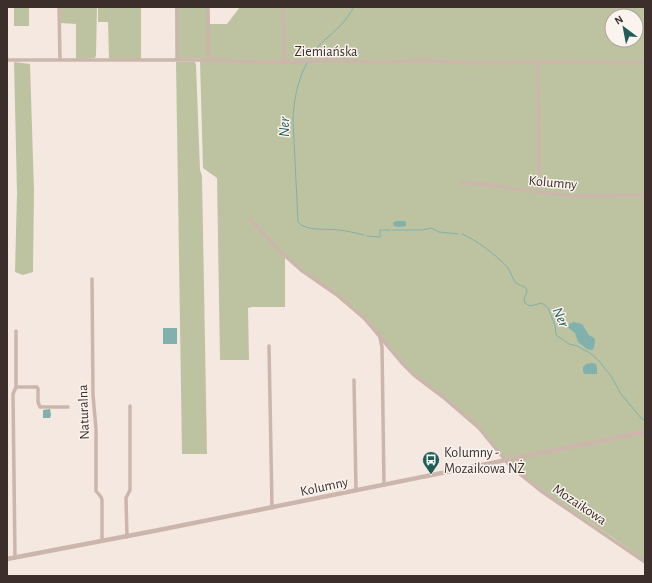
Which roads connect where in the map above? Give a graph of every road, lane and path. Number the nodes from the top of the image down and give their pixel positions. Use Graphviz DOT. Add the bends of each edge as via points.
graph roads {
  1 [pos="59,7"];
  2 [pos="177,7"];
  3 [pos="208,7"];
  4 [pos="283,7"];
  5 [pos="7,60"];
  6 [pos="60,60"];
  7 [pos="178,60"];
  8 [pos="209,60"];
  9 [pos="281,61"];
  10 [pos="538,62"];
  11 [pos="645,63"];
  12 [pos="460,182"];
  13 [pos="539,192"];
  14 [pos="645,195"];
  15 [pos="250,219"];
  16 [pos="92,279"];
  17 [pos="16,331"];
  18 [pos="380,337"];
  19 [pos="269,346"];
  20 [pos="354,380"];
  21 [pos="16,387"];
  22 [pos="130,406"];
  23 [pos="68,407"];
  24 [pos="645,432"];
  25 [pos="506,460"];
  26 [pos="384,485"];
  27 [pos="356,490"];
  28 [pos="272,508"];
  29 [pos="127,536"];
  30 [pos="102,541"];
  31 [pos="15,558"];
  32 [pos="7,559"];
  33 [pos="645,562"];
  1 -- 6 [label="street"];
  2 -- 7 [label="street"];
  3 -- 8 [label="street"];
  4 -- 9 [label="street" via="284,55"];
  5 -- 6 [label="street, Ziemiańska"];
  6 -- 7 [label="street, Ziemiańska"];
  7 -- 8 [label="street, Ziemiańska"];
  8 -- 9 [label="street, Ziemiańska"];
  9 -- 10 [label="street, Ziemiańska"];
  10 -- 11 [label="street, Ziemiańska"];
  10 -- 13 [label="street"];
  12 -- 13 [label="street, Kolumny"];
  13 -- 14 [label="street, Kolumny" via="572,196"];
  15 -- 18 [label="street, Mozaikowa" via="283,254 362,316"];
  16 -- 30 [label="street, Naturalna" via="96,491 102,500"];
  17 -- 21 [label="street"];
  18 -- 25 [label="street, Mozaikowa" via="414,375 479,428"];
  18 -- 26 [label="street"];
  19 -- 28 [label="street"];
  20 -- 27 [label="street"];
  21 -- 23 [label="street" via="37,387 40,407"];
  21 -- 31 [label="street" via="12,394"];
  22 -- 29 [label="street"];
  24 -- 25 [label="street, Kolumny"];
  25 -- 26 [label="street, Kolumny"];
  25 -- 33 [label="street, Mozaikowa" via="541,491"];
  26 -- 27 [label="street, Kolumny"];
  27 -- 28 [label="street, Kolumny"];
  28 -- 29 [label="street, Kolumny"];
  29 -- 30 [label="street, Kolumny"];
  30 -- 31 [label="street, Kolumny"];
  31 -- 32 [label="street, Kolumny"];
}
